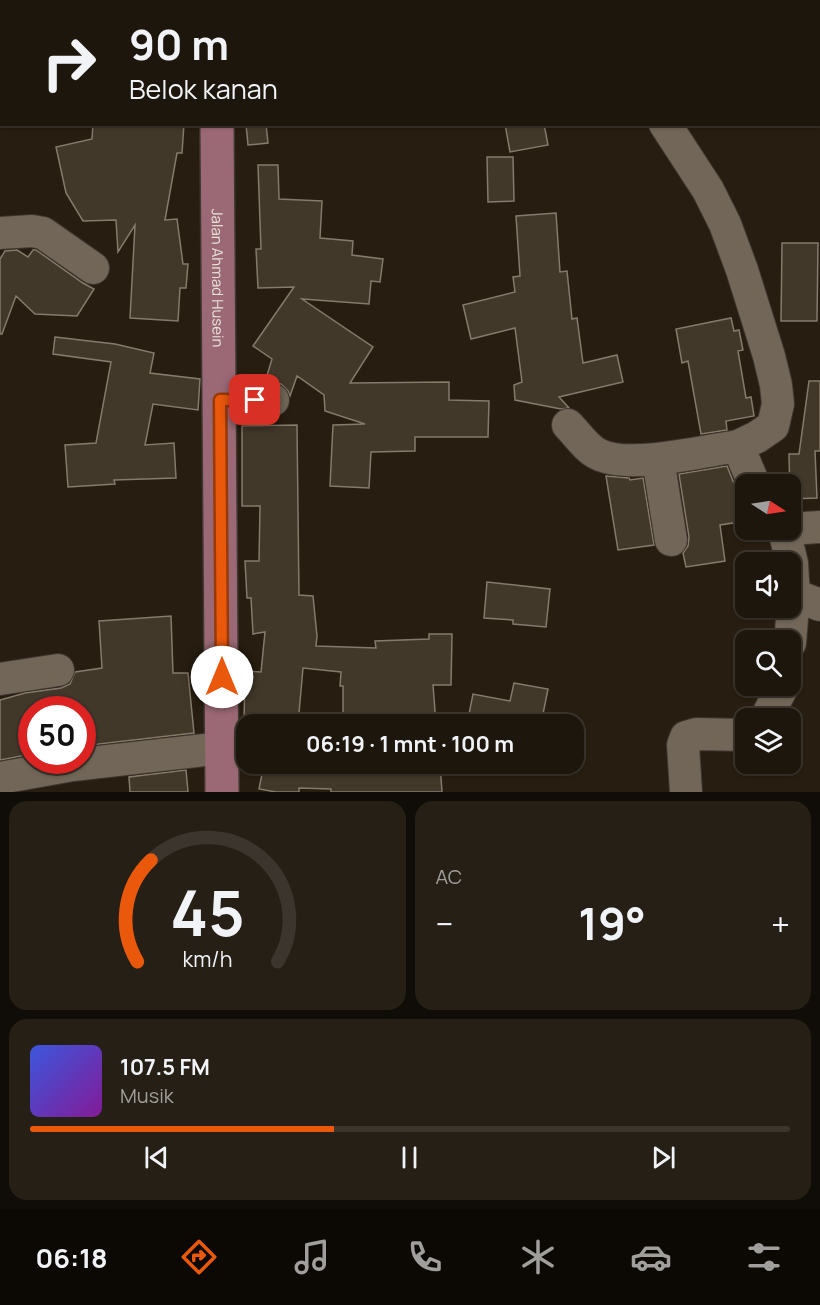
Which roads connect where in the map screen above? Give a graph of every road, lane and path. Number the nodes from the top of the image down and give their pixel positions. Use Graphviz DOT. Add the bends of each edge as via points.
graph roads {
  1 [pos="217,126"];
  2 [pos="666,126"];
  3 [pos="0,233"];
  4 [pos="93,268"];
  5 [pos="220,400"];
  6 [pos="273,400"];
  7 [pos="568,425"];
  8 [pos="738,446"];
  9 [pos="658,459"];
  10 [pos="750,474"];
  11 [pos="820,526"];
  12 [pos="801,528"];
  13 [pos="670,540"];
  14 [pos="786,540"];
  15 [pos="807,600"];
  16 [pos="795,630"];
  17 [pos="58,670"];
  18 [pos="0,679"];
  19 [pos="735,735"];
  20 [pos="222,748"];
  21 [pos="0,778"];
  22 [pos="222,792"];
  23 [pos="686,792"];
  1 -- 5 [label="main road, Jalan Ahmad Husein"];
  2 -- 8 [label="street" via="725,224 776,385 778,404 772,426"];
  3 -- 4 [label="street" via="43,233"];
  5 -- 6 [label="street"];
  5 -- 20 [label="main road, Jalan Ahmad Husein"];
  7 -- 9 [label="street" via="597,454 619,459"];
  8 -- 9 [label="street"];
  8 -- 10 [label="street"];
  9 -- 13 [label="street"];
  11 -- 12 [label="street"];
  14 -- 15 [label="street"];
  15 -- 16 [label="street"];
  17 -- 18 [label="street"];
  19 -- 23 [label="street" via="686,737"];
  20 -- 21 [label="street" via="73,765"];
  20 -- 22 [label="main road, Jalan Ahmad Husein"];
}
